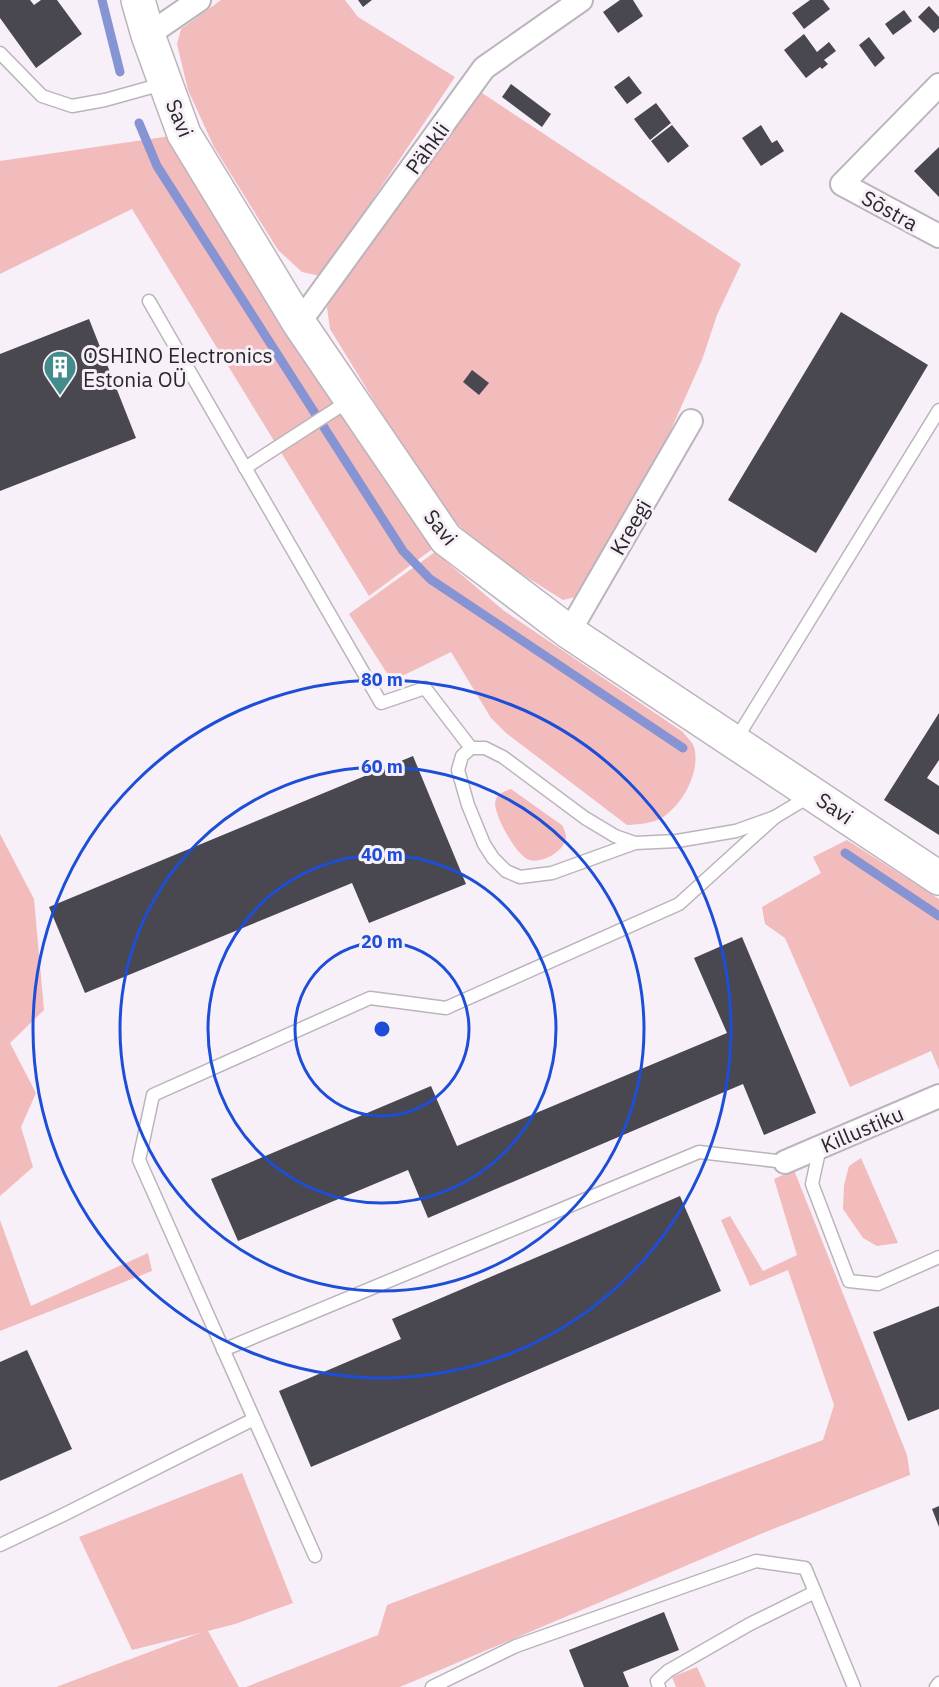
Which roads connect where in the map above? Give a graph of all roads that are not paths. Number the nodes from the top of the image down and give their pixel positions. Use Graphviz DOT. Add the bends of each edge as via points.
graph roads {
  1 [pos="138,0"];
  2 [pos="199,0"];
  3 [pos="581,0"];
  4 [pos="148,35"];
  5 [pos="0,53"];
  6 [pos="166,83"];
  7 [pos="939,85"];
  8 [pos="939,236"];
  9 [pos="149,302"];
  10 [pos="299,323"];
  11 [pos="340,407"];
  12 [pos="939,410"];
  13 [pos="691,421"];
  14 [pos="245,468"];
  15 [pos="569,632"];
  16 [pos="735,742"];
  17 [pos="471,748"];
  18 [pos="814,794"];
  19 [pos="775,817"];
  20 [pos="634,843"];
  21 [pos="939,878"];
  22 [pos="939,1096"];
  23 [pos="820,1147"];
  24 [pos="785,1162"];
  25 [pos="939,1257"];
  26 [pos="223,1350"];
  27 [pos="254,1419"];
  28 [pos="0,1545"];
  29 [pos="315,1556"];
  30 [pos="815,1592"];
  31 [pos="939,1683"];
  32 [pos="432,1687"];
  33 [pos="660,1687"];
  34 [pos="854,1687"];
  35 [pos="936,1687"];
  1 -- 4 [label="street, Savi"];
  2 -- 4 [label="street"];
  3 -- 10 [label="street, Pähkli" via="484,68"];
  4 -- 6 [label="street, Savi"];
  5 -- 6 [label="lane" via="42,96 72,106"];
  6 -- 10 [label="street, Savi" via="184,134"];
  7 -- 8 [label="street, Sõstra" via="842,184"];
  9 -- 14 [label="lane"];
  10 -- 11 [label="street, Savi"];
  11 -- 14 [label="lane"];
  11 -- 15 [label="street, Savi" via="446,540"];
  12 -- 16 [label="lane"];
  13 -- 15 [label="street, Kreegi"];
  14 -- 17 [label="lane" via="381,703 425,688"];
  15 -- 16 [label="street, Savi"];
  16 -- 18 [label="street, Savi"];
  17 -- 20 [label="lane" via="485,748 502,757 585,818"];
  17 -- 20 [label="lane" via="462,756 458,770 484,844 506,871 520,877 552,873"];
  18 -- 19 [label="lane"];
  18 -- 21 [label="street, Savi"];
  19 -- 20 [label="lane" via="736,831 677,841"];
  19 -- 26 [label="lane" via="679,904 446,1008 370,998 153,1095 139,1160"];
  22 -- 23 [label="street, Killustiku"];
  23 -- 24 [label="street, Killustiku"];
  23 -- 25 [label="lane" via="812,1184 849,1281 878,1284"];
  24 -- 26 [label="lane" via="699,1152"];
  26 -- 27 [label="lane"];
  27 -- 28 [label="lane"];
  27 -- 29 [label="lane"];
  30 -- 32 [label="lane" via="805,1568 756,1561 516,1646"];
  30 -- 33 [label="lane" via="668,1671 657,1681"];
  30 -- 34 [label="lane"];
  31 -- 35 [label="lane"];
}
